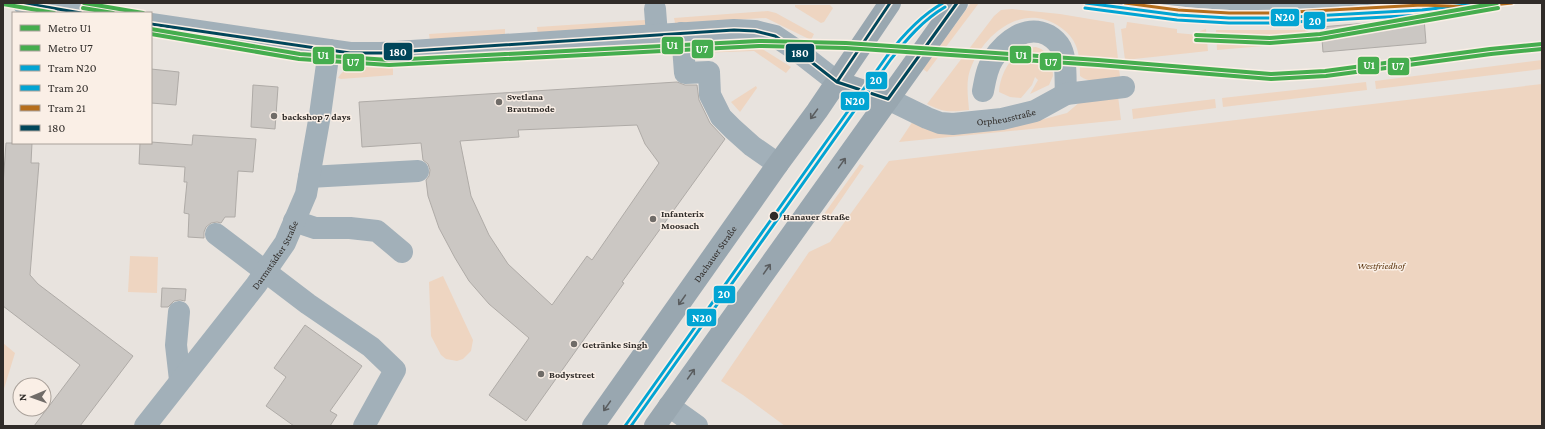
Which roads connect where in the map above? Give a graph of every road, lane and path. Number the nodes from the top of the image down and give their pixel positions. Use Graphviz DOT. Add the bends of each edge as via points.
graph roads {
  1 [pos="23,3"];
  2 [pos="890,3"];
  3 [pos="957,3"];
  4 [pos="1128,3"];
  5 [pos="1434,3"];
  6 [pos="655,9"];
  7 [pos="75,12"];
  8 [pos="152,24"];
  9 [pos="682,33"];
  10 [pos="657,35"];
  11 [pos="329,50"];
  12 [pos="836,82"];
  13 [pos="1124,87"];
  14 [pos="983,91"];
  15 [pos="1066,94"];
  16 [pos="888,99"];
  17 [pos="778,164"];
  18 [pos="418,171"];
  19 [pos="309,177"];
  20 [pos="294,222"];
  21 [pos="216,234"];
  22 [pos="402,252"];
  23 [pos="266,272"];
  24 [pos="179,312"];
  25 [pos="180,380"];
  26 [pos="669,406"];
  27 [pos="145,426"];
  28 [pos="364,426"];
  29 [pos="593,426"];
  30 [pos="655,426"];
  31 [pos="697,426"];
  1 -- 7 [label="street"];
  2 -- 12 [label="main road, Dachauer Straße"];
  3 -- 16 [label="main road"];
  4 -- 5 [label="street" via="1176,10 1242,13"];
  6 -- 10 [label="street"];
  8 -- 11 [label="street"];
  9 -- 10 [label="street"];
  9 -- 12 [label="street" via="734,30 776,36"];
  9 -- 17 [label="street" via="685,73 709,72 710,95 721,116 752,146"];
  10 -- 11 [label="street" via="381,53"];
  11 -- 19 [label="street, Darmstädter Straße"];
  12 -- 16 [label="main road"];
  12 -- 17 [label="main road, Dachauer Straße, one-way"];
  13 -- 15 [label="street, Orpheusstraße"];
  14 -- 15 [label="street" via="988,70 1000,50 1023,33 1038,32 1055,40 1060,47"];
  15 -- 16 [label="street, Orpheusstraße" via="1035,112 1002,119 953,124 934,121"];
  26 -- 16 [label="main road, one-way"];
  17 -- 29 [label="main road, Dachauer Straße, one-way"];
  18 -- 19 [label="street"];
  19 -- 20 [label="street, Darmstädter Straße" via="306,194"];
  20 -- 22 [label="street" via="314,228 378,231"];
  20 -- 23 [label="street, Darmstädter Straße" via="285,243"];
  21 -- 23 [label="street"];
  23 -- 25 [label="street, Darmstädter Straße"];
  23 -- 28 [label="street" via="371,347 395,370"];
  24 -- 25 [label="street" via="176,345"];
  25 -- 27 [label="street, Darmstädter Straße"];
  26 -- 30 [label="main road"];
  26 -- 31 [label="street"];
}
